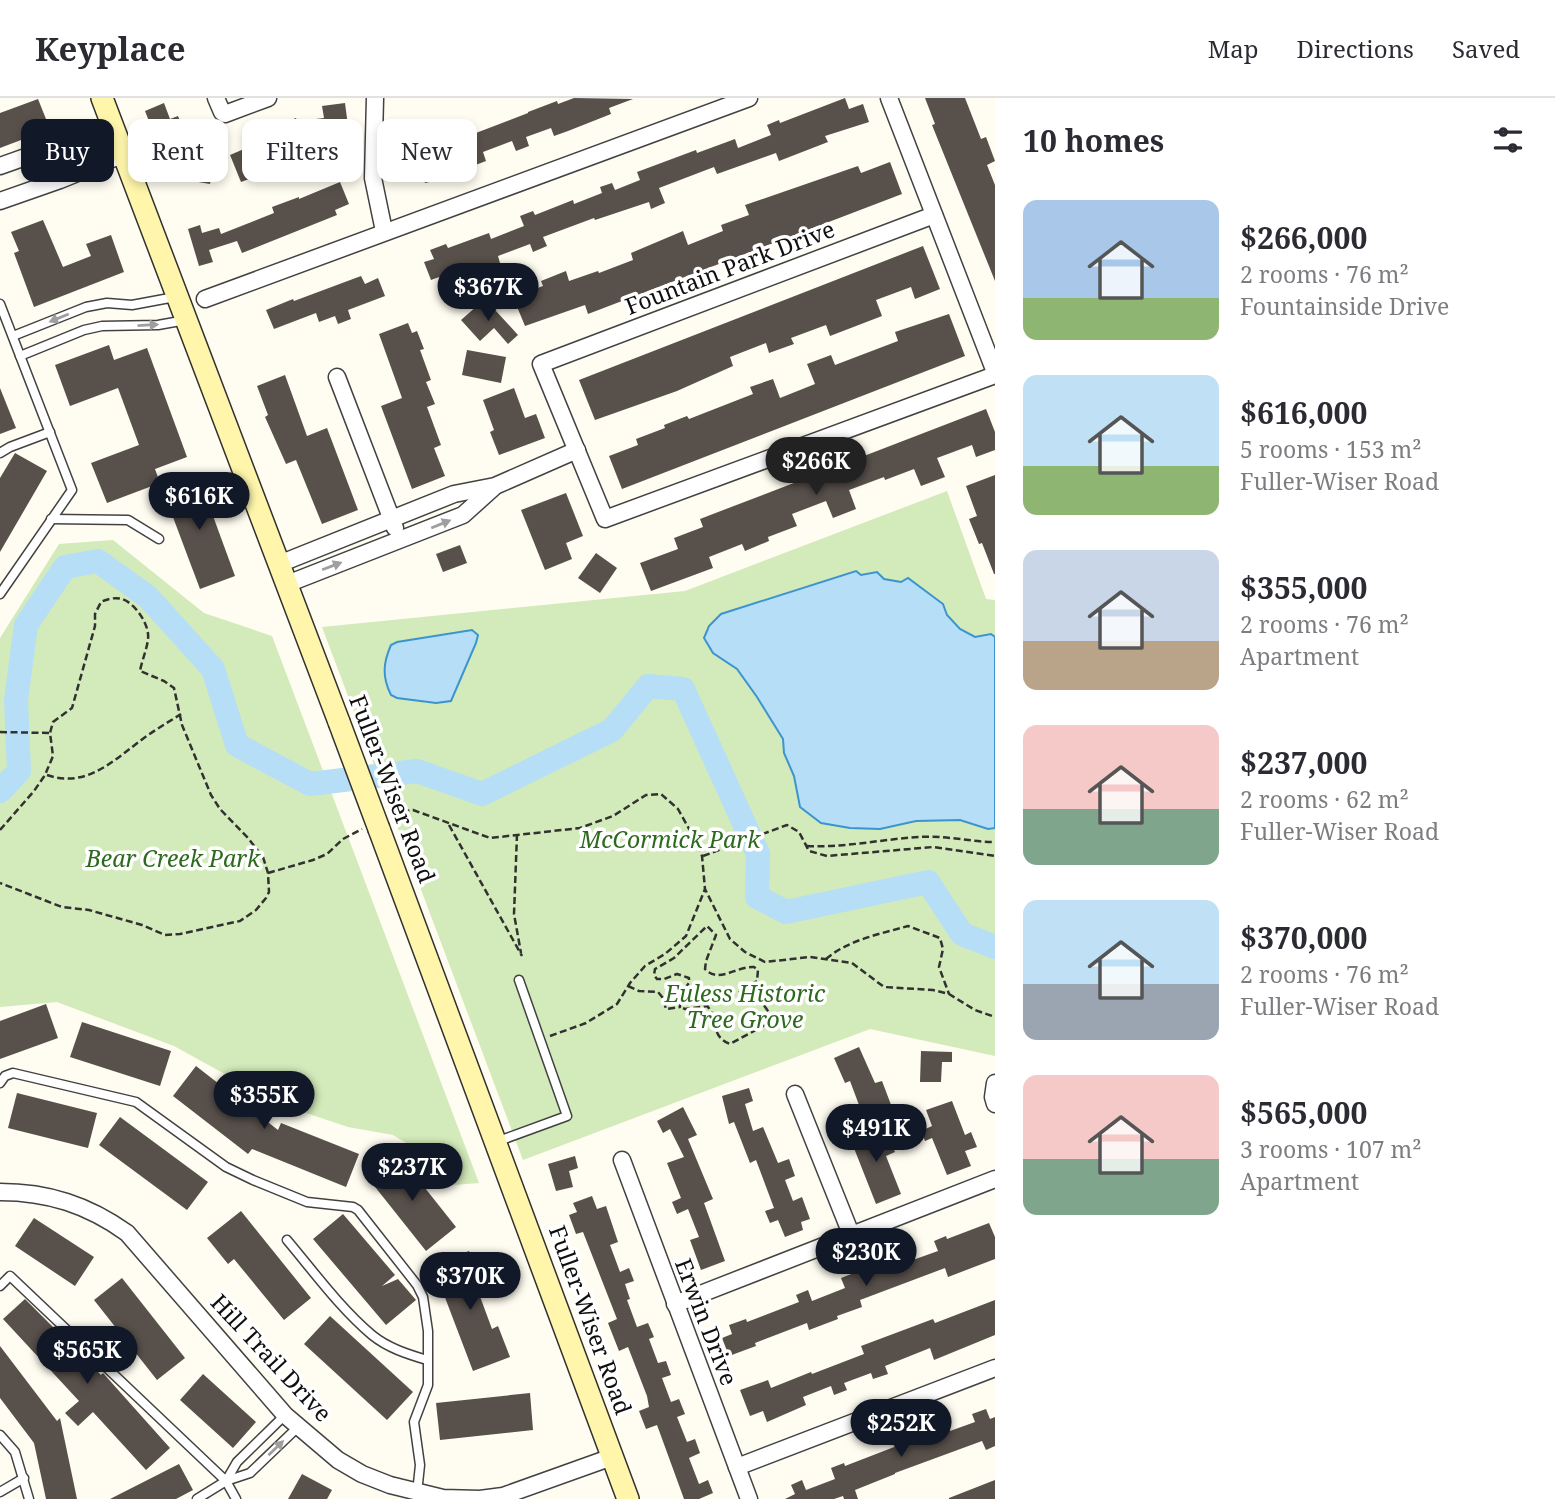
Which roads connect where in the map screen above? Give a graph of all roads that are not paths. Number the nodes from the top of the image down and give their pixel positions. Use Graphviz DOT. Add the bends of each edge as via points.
graph roads {
  1 [pos="102,98"];
  2 [pos="268,98"];
  3 [pos="375,98"];
  4 [pos="749,98"];
  5 [pos="888,98"];
  6 [pos="219,105"];
  7 [pos="110,119"];
  8 [pos="114,129"];
  9 [pos="124,154"];
  10 [pos="21,159"];
  11 [pos="0,166"];
  12 [pos="0,201"];
  13 [pos="934,215"];
  14 [pos="384,231"];
  15 [pos="178,296"];
  16 [pos="205,299"];
  17 [pos="0,304"];
  18 [pos="187,320"];
  19 [pos="13,336"];
  20 [pos="20,356"];
  21 [pos="995,374"];
  22 [pos="337,377"];
  23 [pos="50,432"];
  24 [pos="577,450"];
  25 [pos="0,453"];
  26 [pos="495,486"];
  27 [pos="51,519"];
  28 [pos="392,519"];
  29 [pos="159,539"];
  30 [pos="400,540"];
  31 [pos="283,574"];
  32 [pos="0,594"];
  33 [pos="519,980"];
  34 [pos="0,1083"];
  35 [pos="995,1083"];
  36 [pos="795,1094"];
  37 [pos="995,1104"];
  38 [pos="496,1143"];
  39 [pos="622,1160"];
  40 [pos="995,1179"];
  41 [pos="0,1192"];
  42 [pos="851,1234"];
  43 [pos="287,1240"];
  44 [pos="0,1286"];
  45 [pos="675,1304"];
  46 [pos="427,1360"];
  47 [pos="995,1368"];
  48 [pos="285,1415"];
  49 [pos="298,1427"];
  50 [pos="0,1435"];
  51 [pos="612,1457"];
  52 [pos="737,1467"];
  53 [pos="24,1478"];
  54 [pos="226,1481"];
  55 [pos="0,1492"];
  56 [pos="417,1496"];
  57 [pos="27,1498"];
  58 [pos="197,1499"];
  59 [pos="236,1499"];
  60 [pos="628,1499"];
  61 [pos="749,1499"];
  1 -- 7 [label="street, Fuller-Wiser Road"];
  2 -- 6 [label="street" via="225,114"];
  3 -- 14 [label="street" via="373,178"];
  4 -- 14 [label="street"];
  5 -- 13 [label="street"];
  8 -- 9 [label="street, Fuller-Wiser Road"];
  9 -- 12 [label="street"];
  9 -- 15 [label="street, Fuller-Wiser Road"];
  10 -- 11 [label="street"];
  13 -- 21 [label="street"];
  13 -- 24 [label="street, Fountain Park Drive" via="541,363"];
  14 -- 16 [label="street"];
  15 -- 18 [label="street, Fuller-Wiser Road"];
  15 -- 19 [label="lane, one-way" via="86,307"];
  17 -- 19 [label="lane"];
  20 -- 18 [label="lane, one-way" via="102,326"];
  18 -- 31 [label="street, Fuller-Wiser Road"];
  19 -- 20 [label="lane"];
  20 -- 23 [label="lane"];
  21 -- 24 [label="street" via="605,519"];
  22 -- 28 [label="street"];
  23 -- 25 [label="lane"];
  23 -- 27 [label="lane" via="72,490"];
  24 -- 26 [label="street"];
  26 -- 28 [label="street" via="454,494"];
  30 -- 26 [label="street, one-way" via="463,515"];
  27 -- 29 [label="lane" via="128,520"];
  27 -- 32 [label="lane"];
  28 -- 30 [label="street"];
  28 -- 31 [label="street"];
  31 -- 30 [label="street, one-way"];
  31 -- 38 [label="street, Fuller-Wiser Road, bridge"];
  33 -- 38 [label="lane" via="567,1116"];
  34 -- 46 [label="lane" via="13,1073 136,1102 226,1167 307,1202 358,1210 424,1297"];
  35 -- 37 [label="street"];
  36 -- 42 [label="street"];
  38 -- 51 [label="street, Fuller-Wiser Road"];
  39 -- 45 [label="street, Erwin Drive"];
  40 -- 42 [label="street"];
  41 -- 48 [label="street, Hill Trail Drive" via="62,1200 102,1215 127,1233"];
  42 -- 45 [label="street"];
  43 -- 46 [label="lane" via="373,1336"];
  44 -- 54 [label="lane" via="10,1276"];
  45 -- 52 [label="street, Erwin Drive"];
  46 -- 56 [label="lane" via="428,1385 414,1422 420,1465"];
  47 -- 52 [label="street"];
  48 -- 49 [label="street, Hill Trail Drive"];
  48 -- 54 [label="lane" via="237,1462"];
  54 -- 49 [label="lane, one-way" via="250,1473"];
  49 -- 56 [label="street, Hill Trail Drive" via="362,1474"];
  50 -- 53 [label="lane" via="15,1452"];
  51 -- 56 [label="street, Hill Trail Drive" via="503,1496"];
  51 -- 60 [label="street, Fuller-Wiser Road"];
  52 -- 61 [label="street, Erwin Drive"];
  53 -- 55 [label="lane"];
  53 -- 57 [label="lane"];
  54 -- 58 [label="lane"];
  54 -- 59 [label="lane"];
}
